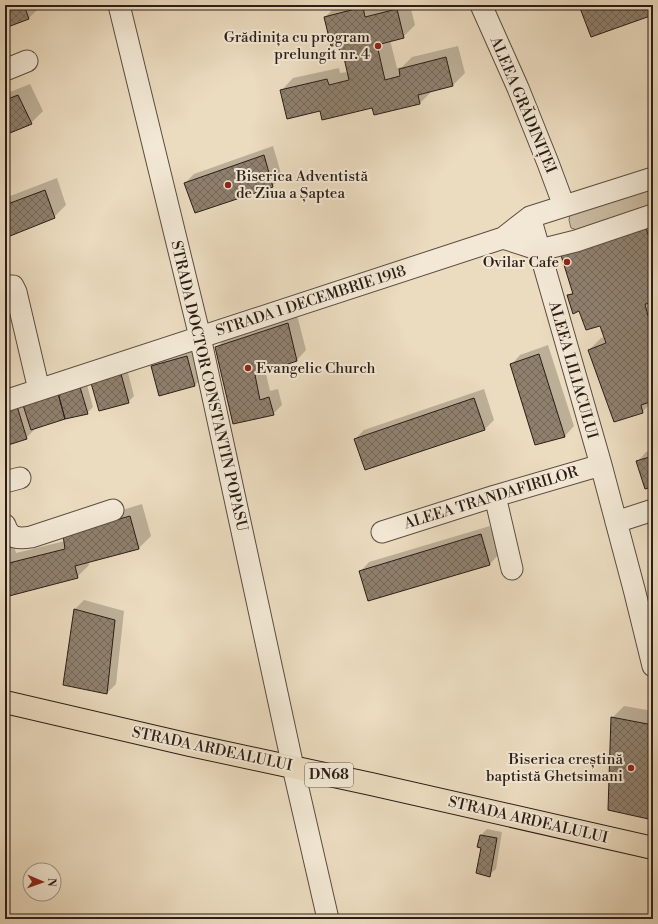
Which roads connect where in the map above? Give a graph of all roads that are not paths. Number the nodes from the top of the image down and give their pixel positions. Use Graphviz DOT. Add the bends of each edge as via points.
graph roads {
  1 [pos="119,5"];
  2 [pos="481,5"];
  3 [pos="27,61"];
  4 [pos="5,70"];
  5 [pos="653,178"];
  6 [pos="564,206"];
  7 [pos="653,215"];
  8 [pos="530,217"];
  9 [pos="503,238"];
  10 [pos="540,250"];
  11 [pos="5,286"];
  12 [pos="200,337"];
  13 [pos="39,390"];
  14 [pos="5,401"];
  15 [pos="601,465"];
  16 [pos="495,496"];
  17 [pos="113,510"];
  18 [pos="653,510"];
  19 [pos="616,522"];
  20 [pos="5,525"];
  21 [pos="382,532"];
  22 [pos="512,569"];
  23 [pos="647,615"];
  24 [pos="653,666"];
  25 [pos="5,702"];
  26 [pos="294,767"];
  27 [pos="653,848"];
  28 [pos="328,919"];
  1 -- 12 [label="street, STRADA DOCTOR CONSTANTIN POPASU"];
  2 -- 6 [label="street, ALEEA GRĂDINIȚEI" via="518,88"];
  3 -- 4 [label="street"];
  5 -- 6 [label="street, STRADA 1 DECEMBRIE 1918"];
  6 -- 8 [label="street, STRADA 1 DECEMBRIE 1918"];
  7 -- 10 [label="street" via="576,241"];
  8 -- 9 [label="street, STRADA 1 DECEMBRIE 1918"];
  8 -- 10 [label="street, ALEEA LILIACULUI"];
  9 -- 10 [label="street"];
  9 -- 12 [label="street, STRADA 1 DECEMBRIE 1918"];
  10 -- 15 [label="street, ALEEA LILIACULUI"];
  11 -- 13 [label="street" via="13,286 16,292"];
  12 -- 13 [label="street, STRADA 1 DECEMBRIE 1918"];
  12 -- 26 [label="street, STRADA DOCTOR CONSTANTIN POPASU"];
  13 -- 14 [label="street, STRADA 1 DECEMBRIE 1918"];
  15 -- 16 [label="street, ALEEA TRANDAFIRILOR"];
  15 -- 19 [label="street, ALEEA LILIACULUI"];
  16 -- 21 [label="street, ALEEA TRANDAFIRILOR"];
  16 -- 22 [label="street"];
  17 -- 20 [label="street" via="21,539 14,537"];
  18 -- 19 [label="street"];
  19 -- 23 [label="street, ALEEA LILIACULUI" via="634,589"];
  23 -- 24 [label="street, ALEEA LILIACULUI"];
  25 -- 26 [label="main road, STRADA ARDEALULUI / DN68"];
  26 -- 27 [label="main road, STRADA ARDEALULUI / DN68"];
  26 -- 28 [label="street, STRADA DOCTOR CONSTANTIN POPASU"];
}
